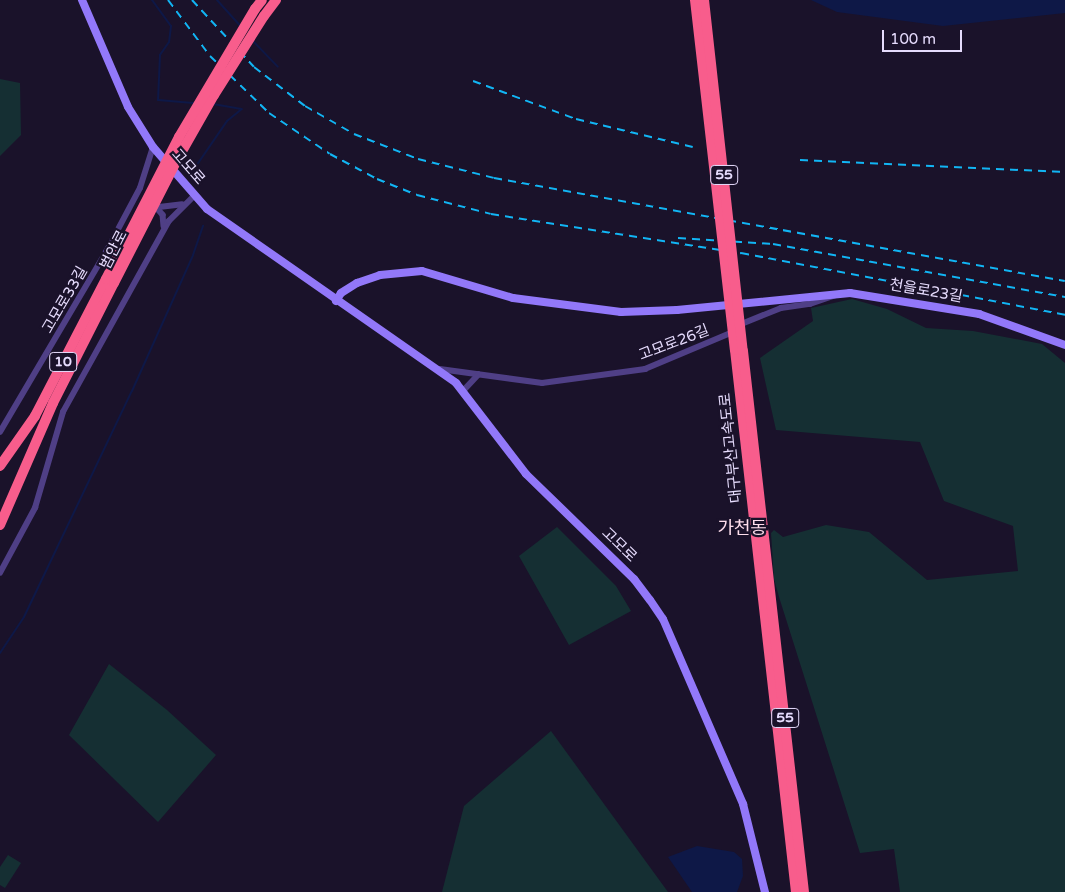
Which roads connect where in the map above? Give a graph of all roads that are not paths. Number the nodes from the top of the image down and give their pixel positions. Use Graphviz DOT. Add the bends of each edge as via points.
graph roads {
  1 [pos="82,0"];
  2 [pos="262,0"];
  3 [pos="276,0"];
  4 [pos="695,0"];
  5 [pos="704,0"];
  6 [pos="153,147"];
  7 [pos="194,196"];
  8 [pos="184,204"];
  9 [pos="157,208"];
  10 [pos="127,213"];
  11 [pos="164,228"];
  12 [pos="110,281"];
  13 [pos="838,293"];
  14 [pos="336,301"];
  15 [pos="1065,345"];
  16 [pos="739,350"];
  17 [pos="440,369"];
  18 [pos="478,375"];
  19 [pos="464,390"];
  20 [pos="0,432"];
  21 [pos="0,466"];
  22 [pos="0,525"];
  23 [pos="761,545"];
  24 [pos="0,573"];
  25 [pos="765,892"];
  26 [pos="796,892"];
  27 [pos="804,892"];
  1 -- 6 [label="main road, 고모로" via="114,78"];
  2 -- 12 [label="highway, 범안로 / 10, bridge" via="179,137"];
  3 -- 12 [label="highway, 범안로 / 10, bridge" via="180,154"];
  4 -- 16 [label="highway, 대구부산고속도로 / 55, bridge"];
  5 -- 16 [label="highway, 대구부산고속도로 / 55, bridge"];
  6 -- 7 [label="main road, 고모로"];
  6 -- 10 [label="street, 고모로33길" via="144,180"];
  7 -- 8 [label="street"];
  7 -- 14 [label="main road, 고모로" via="247,240"];
  8 -- 9 [label="street"];
  8 -- 11 [label="street"];
  9 -- 10 [label="street"];
  9 -- 11 [label="street" via="163,215"];
  10 -- 20 [label="street, 고모로33길" via="81,298"];
  11 -- 24 [label="street" via="63,412 34,508"];
  12 -- 21 [label="highway, 10" via="35,416"];
  12 -- 22 [label="highway, 범안로 / 10"];
  13 -- 14 [label="main road, 천을로23길" via="677,310 581,309 513,298 422,271 380,275 357,283 341,293"];
  13 -- 15 [label="main road, 천을로23길" via="979,314"];
  13 -- 18 [label="street, 고모로26길" via="829,300 781,308 750,319 737,325 733,332 645,369 542,383"];
  14 -- 17 [label="main road, 고모로"];
  16 -- 23 [label="highway, 대구부산고속도로 / 55"];
  17 -- 18 [label="street, 고모로26길"];
  17 -- 19 [label="main road, 고모로"];
  18 -- 19 [label="street"];
  19 -- 25 [label="main road, 고모로" via="526,474 634,579 663,619 743,804"];
  23 -- 26 [label="highway, 대구부산고속도로 / 55"];
  23 -- 27 [label="highway, 대구부산고속도로 / 55"];
}
